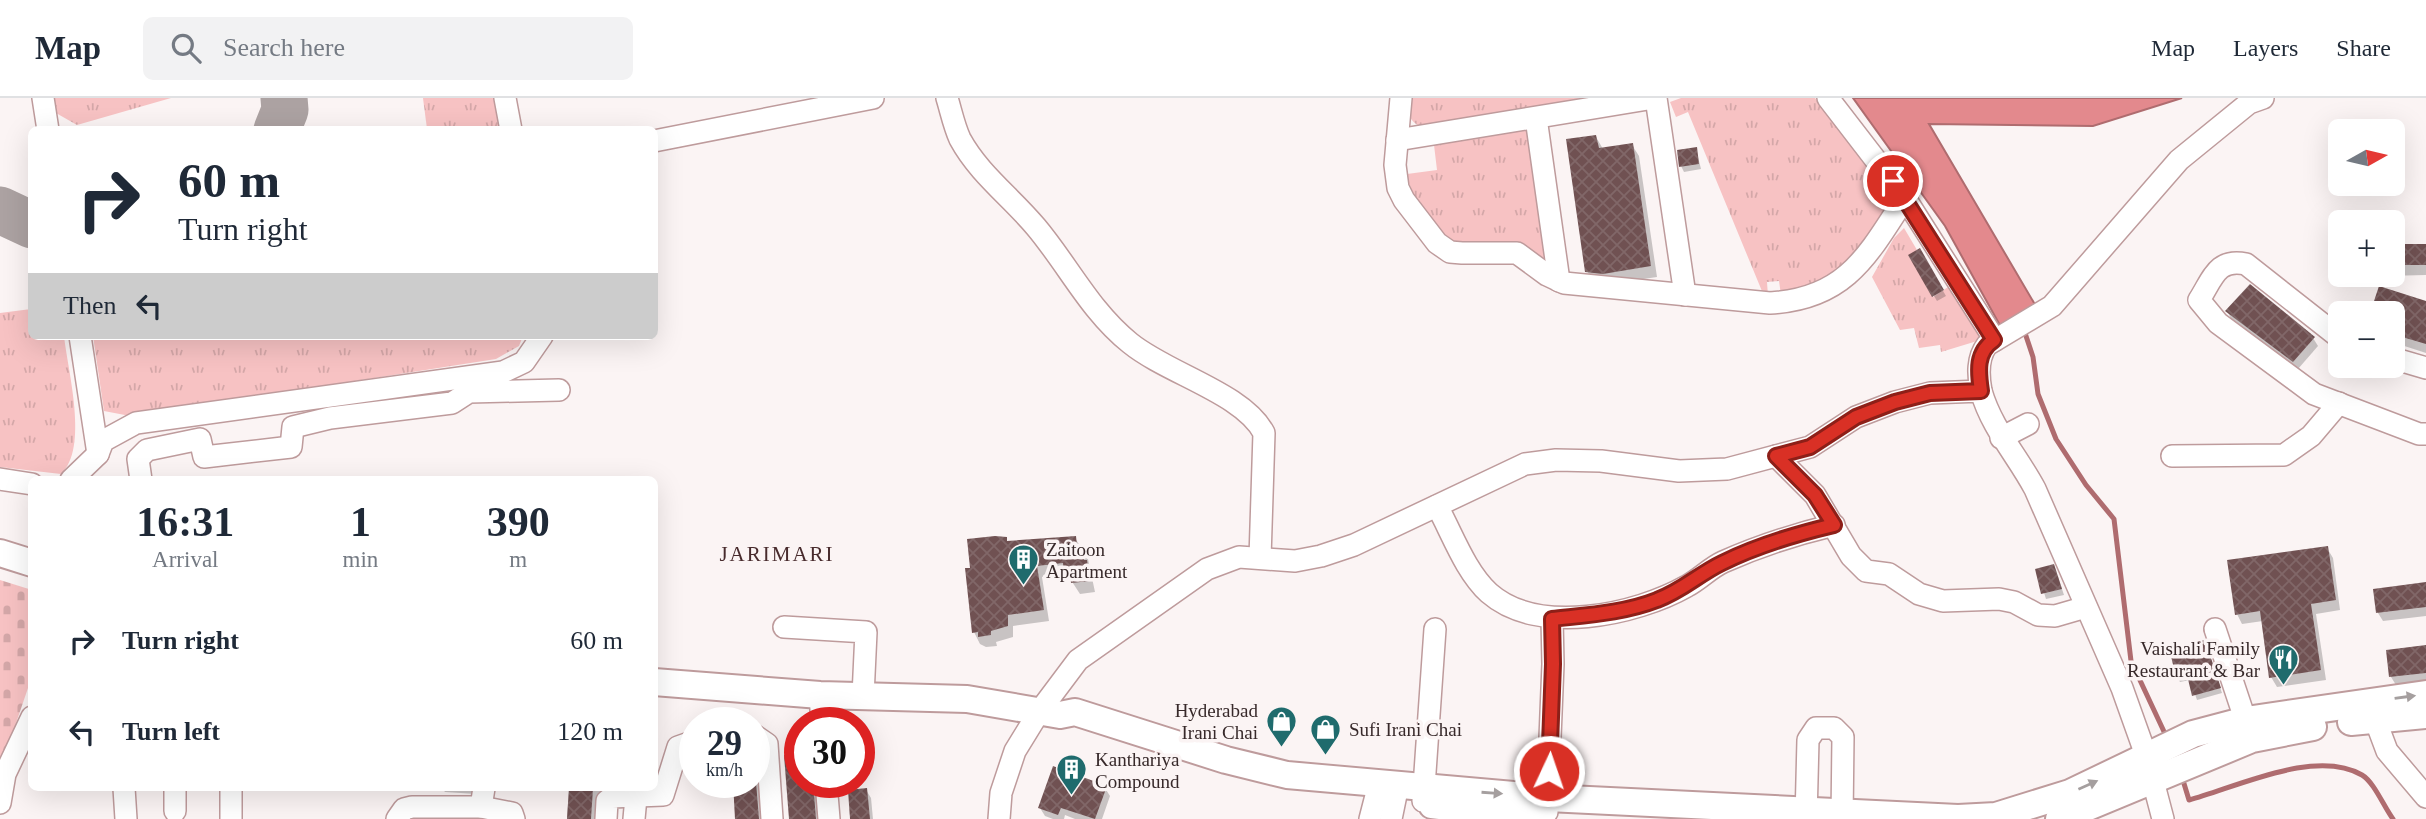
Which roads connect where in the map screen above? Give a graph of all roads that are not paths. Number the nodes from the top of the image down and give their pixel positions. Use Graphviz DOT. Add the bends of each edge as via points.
graph roads {
  1 [pos="43,98"];
  2 [pos="505,98"];
  3 [pos="873,98"];
  4 [pos="947,98"];
  5 [pos="1401,98"];
  6 [pos="1655,98"];
  7 [pos="1828,98"];
  8 [pos="2263,98"];
  9 [pos="1535,118"];
  10 [pos="47,126"];
  11 [pos="510,126"];
  12 [pos="1397,140"];
  13 [pos="658,141"];
  14 [pos="1905,198"];
  15 [pos="1559,281"];
  16 [pos="1685,295"];
  17 [pos="2328,329"];
  18 [pos="2000,337"];
  19 [pos="81,340"];
  20 [pos="539,340"];
  21 [pos="2405,362"];
  22 [pos="2426,368"];
  23 [pos="559,390"];
  24 [pos="1981,391"];
  25 [pos="2339,403"];
  26 [pos="2028,424"];
  27 [pos="2426,434"];
  28 [pos="2001,438"];
  29 [pos="98,454"];
  30 [pos="1776,456"];
  31 [pos="2172,456"];
  32 [pos="75,476"];
  33 [pos="140,476"];
  34 [pos="0,479"];
  35 [pos="28,483"];
  36 [pos="1437,506"];
  37 [pos="1834,525"];
  38 [pos="0,553"];
  39 [pos="1260,558"];
  40 [pos="28,562"];
  41 [pos="2086,607"];
  42 [pos="1552,619"];
  43 [pos="784,628"];
  44 [pos="1435,629"];
  45 [pos="2215,629"];
  46 [pos="658,682"];
  47 [pos="2426,694"];
  48 [pos="820,695"];
  49 [pos="863,696"];
  50 [pos="821,707"];
  51 [pos="1050,713"];
  52 [pos="2426,715"];
  53 [pos="2375,719"];
  54 [pos="28,725"];
  55 [pos="2249,729"];
  56 [pos="679,747"];
  57 [pos="2154,767"];
  58 [pos="770,789"];
  59 [pos="124,791"];
  60 [pos="175,791"];
  61 [pos="231,791"];
  62 [pos="483,797"];
  63 [pos="636,797"];
  64 [pos="2426,797"];
  65 [pos="827,798"];
  66 [pos="1394,800"];
  67 [pos="0,803"];
  68 [pos="175,811"];
  69 [pos="1544,812"];
  70 [pos="2026,813"];
  71 [pos="1492,816"];
  72 [pos="1806,816"];
  73 [pos="1842,816"];
  74 [pos="126,819"];
  75 [pos="231,819"];
  76 [pos="397,819"];
  77 [pos="514,819"];
  78 [pos="606,819"];
  79 [pos="634,819"];
  80 [pos="772,819"];
  81 [pos="829,819"];
  82 [pos="999,819"];
  83 [pos="2059,819"];
  84 [pos="2163,819"];
  1 -- 10 [label="street"];
  2 -- 11 [label="street"];
  3 -- 13 [label="street"];
  4 -- 39 [label="street" via="959,136 974,161 1036,227 1102,316 1130,343 1180,375 1242,405 1258,421 1264,433"];
  5 -- 12 [label="street"];
  6 -- 9 [label="street"];
  6 -- 16 [label="street"];
  7 -- 14 [label="street"];
  8 -- 18 [label="street" via="2249,103 2179,160 2052,306"];
  9 -- 12 [label="street"];
  9 -- 15 [label="street"];
  12 -- 15 [label="street" via="1398,188 1441,248 1462,253 1517,253"];
  14 -- 16 [label="street" via="1856,269 1825,290 1770,303"];
  14 -- 18 [label="street"];
  15 -- 16 [label="street"];
  17 -- 25 [label="street" via="2246,264 2231,261 2221,265 2199,300 2218,323 2255,353 2314,394"];
  18 -- 24 [label="street" via="1981,353"];
  19 -- 29 [label="street"];
  20 -- 29 [label="street" via="524,362 503,372 136,423 103,441"];
  21 -- 22 [label="street"];
  23 -- 33 [label="street" via="469,392 452,403 330,418 293,427 291,447 204,457 200,439 147,450 138,459"];
  24 -- 28 [label="street"];
  24 -- 30 [label="street" via="1930,393 1895,402 1856,417 1810,447"];
  25 -- 27 [label="street"];
  25 -- 31 [label="street" via="2312,436 2284,455"];
  26 -- 28 [label="street"];
  28 -- 41 [label="street" via="2031,481"];
  29 -- 32 [label="street"];
  30 -- 36 [label="street" via="1727,469 1679,471 1601,461 1525,464"];
  30 -- 37 [label="street" via="1815,495"];
  34 -- 35 [label="street"];
  36 -- 39 [label="street" via="1321,556 1295,561"];
  36 -- 42 [label="street" via="1465,559 1490,593"];
  37 -- 41 [label="street" via="1858,566 1889,574 1929,598 1964,603 2014,601 2038,615 2055,616"];
  37 -- 42 [label="street" via="1792,535 1719,564 1689,586 1656,601"];
  38 -- 40 [label="main road"];
  39 -- 51 [label="street" via="1239,557 1207,569 1107,637 1078,660"];
  41 -- 57 [label="street"];
  42 -- 69 [label="street"];
  43 -- 49 [label="street" via="866,632"];
  44 -- 66 [label="street"];
  45 -- 55 [label="street"];
  46 -- 48 [label="main road"];
  55 -- 47 [label="main road, one-way"];
  48 -- 49 [label="main road"];
  48 -- 50 [label="street"];
  49 -- 51 [label="main road" via="967,699"];
  51 -- 66 [label="main road" via="1073,726 1236,780 1283,790"];
  51 -- 82 [label="street" via="1015,751 1006,773"];
  52 -- 53 [label="main road"];
  53 -- 55 [label="main road"];
  53 -- 64 [label="street" via="2387,751"];
  54 -- 67 [label="street" via="5,774"];
  55 -- 57 [label="main road" via="2197,761"];
  55 -- 57 [label="main road" via="2193,734"];
  56 -- 63 [label="street" via="663,795"];
  70 -- 57 [label="main road, one-way" via="2070,793"];
  57 -- 83 [label="main road"];
  57 -- 84 [label="street"];
  58 -- 80 [label="street"];
  59 -- 74 [label="street"];
  60 -- 68 [label="street"];
  61 -- 75 [label="street"];
  62 -- 76 [label="street" via="404,809"];
  62 -- 77 [label="street" via="512,813"];
  63 -- 78 [label="street" via="612,797 607,801"];
  63 -- 79 [label="street"];
  65 -- 81 [label="street"];
  66 -- 69 [label="main road, one-way"];
  66 -- 71 [label="main road"];
  69 -- 71 [label="main road"];
  69 -- 72 [label="main road"];
  70 -- 73 [label="main road" via="1958,818"];
  72 -- 73 [label="main road"];
  72 -- 73 [label="street" via="1808,740 1816,728 1834,728 1843,737"];
}
